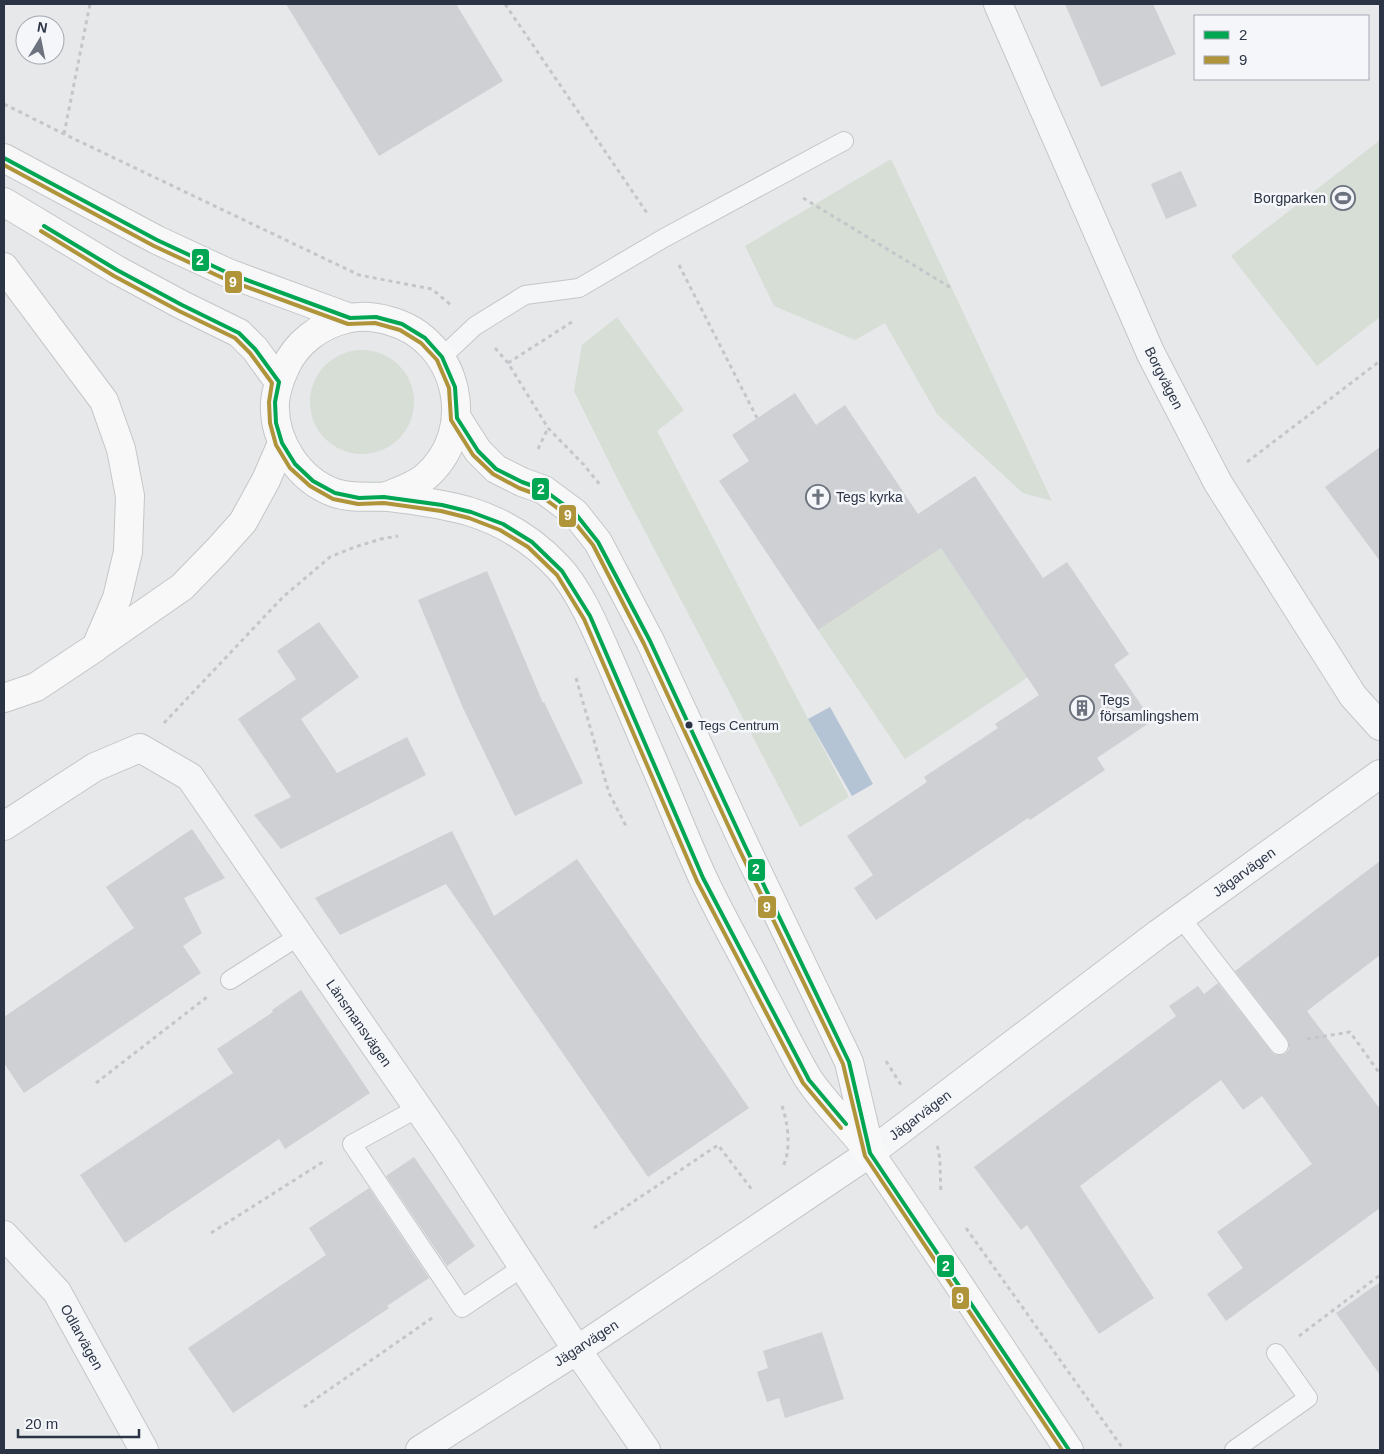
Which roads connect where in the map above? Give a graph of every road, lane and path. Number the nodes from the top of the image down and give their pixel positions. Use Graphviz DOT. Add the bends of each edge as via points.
graph roads {
  1 [pos="90,4"];
  2 [pos="505,4"];
  3 [pos="998,4"];
  4 [pos="4,104"];
  5 [pos="844,141"];
  6 [pos="4,158"];
  7 [pos="772,180"];
  8 [pos="4,202"];
  9 [pos="664,238"];
  10 [pos="4,267"];
  11 [pos="952,289"];
  12 [pos="584,315"];
  13 [pos="350,318"];
  14 [pos="442,357"];
  15 [pos="1380,361"];
  16 [pos="508,363"];
  17 [pos="279,382"];
  18 [pos="457,418"];
  19 [pos="757,418"];
  20 [pos="548,428"];
  21 [pos="282,443"];
  22 [pos="522,482"];
  23 [pos="1218,483"];
  24 [pos="384,497"];
  25 [pos="400,536"];
  26 [pos="96,647"];
  27 [pos="574,673"];
  28 [pos="4,698"];
  29 [pos="1380,726"];
  30 [pos="140,748"];
  31 [pos="1380,774"];
  32 [pos="4,826"];
  33 [pos="627,828"];
  34 [pos="1181,918"];
  35 [pos="299,936"];
  36 [pos="230,980"];
  37 [pos="1280,1044"];
  38 [pos="1380,1074"];
  39 [pos="96,1083"];
  40 [pos="780,1102"];
  41 [pos="418,1108"];
  42 [pos="352,1144"];
  43 [pos="870,1153"];
  44 [pos="780,1171"];
  45 [pos="756,1195"];
  46 [pos="594,1228"];
  47 [pos="211,1233"];
  48 [pos="4,1235"];
  49 [pos="522,1267"];
  50 [pos="1380,1275"];
  51 [pos="457,1300"];
  52 [pos="576,1350"];
  53 [pos="1276,1353"];
  54 [pos="304,1407"];
  55 [pos="144,1450"];
  56 [pos="420,1450"];
  57 [pos="646,1450"];
  58 [pos="1068,1450"];
  59 [pos="1234,1450"];
  1 -- 4 [label="path" via="64,134"];
  2 -- 9 [label="path"];
  3 -- 23 [label="street, Borgvägen" via="1151,354"];
  5 -- 7 [label="lane"];
  6 -- 13 [label="street" via="158,240 228,273"];
  7 -- 9 [label="lane"];
  7 -- 11 [label="path"];
  8 -- 17 [label="street" via="117,270 239,333"];
  9 -- 14 [label="lane" via="579,288 525,295 475,326"];
  9 -- 19 [label="path"];
  10 -- 26 [label="street" via="104,401 121,449 130,496 128,552 118,598"];
  12 -- 16 [label="path"];
  13 -- 14 [label="street" via="376,317 402,324 425,338"];
  13 -- 17 [label="street" via="326,326 305,340 289,359"];
  14 -- 18 [label="street" via="454,387"];
  15 -- 23 [label="path"];
  17 -- 21 [label="street" via="275,402 276,423"];
  18 -- 22 [label="street" via="478,451 496,468"];
  18 -- 24 [label="street" via="451,440 440,461 405,490"];
  20 -- 22 [label="path"];
  21 -- 24 [label="street" via="301,470 335,493 359,498"];
  21 -- 26 [label="street" via="243,522 217,551 182,587"];
  22 -- 43 [label="street" via="544,490 574,512 598,542 646,632 849,1062"];
  23 -- 29 [label="street, Borgvägen" via="1353,696"];
  24 -- 43 [label="street" via="442,505 503,524 532,542 562,571 590,616 703,878 809,1080"];
  25 -- 30 [label="path" via="381,539 330,557 283,597"];
  26 -- 28 [label="street" via="36,687"];
  27 -- 33 [label="path" via="609,793"];
  30 -- 32 [label="street" via="95,767"];
  30 -- 35 [label="street, Länsmansvägen" via="190,777"];
  31 -- 34 [label="street, Jägarvägen"];
  34 -- 37 [label="lane"];
  34 -- 43 [label="street, Jägarvägen"];
  35 -- 36 [label="lane"];
  35 -- 41 [label="street, Länsmansvägen"];
  36 -- 39 [label="path"];
  37 -- 38 [label="path" via="1350,1032"];
  40 -- 44 [label="path" via="786,1118 788,1144"];
  41 -- 42 [label="lane"];
  41 -- 49 [label="street, Länsmansvägen"];
  42 -- 47 [label="path"];
  42 -- 51 [label="lane"];
  43 -- 52 [label="street, Jägarvägen"];
  43 -- 58 [label="street"];
  45 -- 46 [label="path" via="718,1145"];
  48 -- 55 [label="street, Odlarvägen" via="57,1292"];
  49 -- 51 [label="lane" via="462,1308"];
  49 -- 52 [label="street, Länsmansvägen"];
  50 -- 53 [label="path"];
  51 -- 54 [label="path"];
  52 -- 56 [label="street, Jägarvägen"];
  52 -- 57 [label="street, Länsmansvägen"];
  53 -- 59 [label="lane" via="1308,1398"];
}
